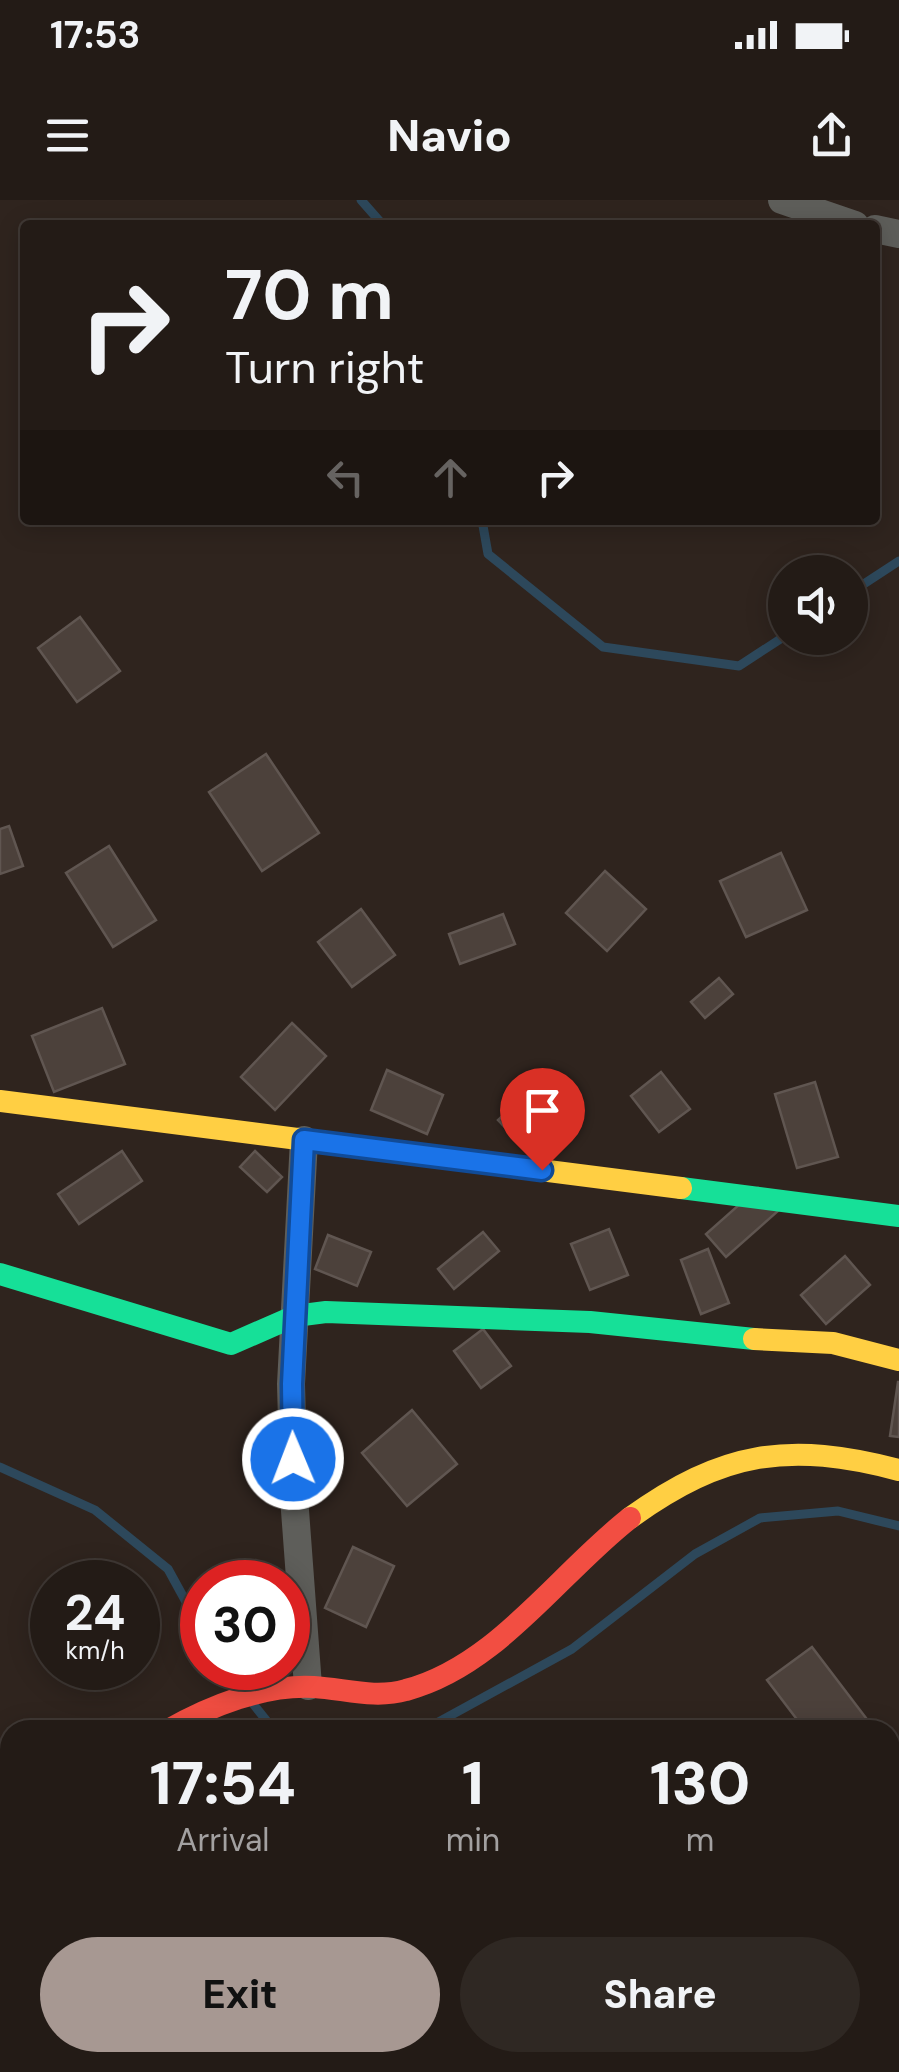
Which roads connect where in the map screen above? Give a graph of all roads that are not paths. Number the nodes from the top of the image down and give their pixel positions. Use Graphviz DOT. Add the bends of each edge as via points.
graph roads {
  1 [pos="782,200"];
  2 [pos="840,220"];
  3 [pos="0,1101"];
  4 [pos="304,1140"];
  5 [pos="899,1216"];
  6 [pos="0,1274"];
  7 [pos="294,1316"];
  8 [pos="899,1360"];
  9 [pos="899,1470"];
  10 [pos="299,1560"];
  11 [pos="310,1686"];
  12 [pos="285,1690"];
  13 [pos="192,1720"];
  1 -- 2 [label="street"];
  3 -- 4 [label="street"];
  4 -- 5 [label="street"];
  4 -- 7 [label="street"];
  6 -- 7 [label="street" via="231,1344"];
  7 -- 8 [label="street" via="590,1322 833,1344"];
  7 -- 10 [label="street"];
  9 -- 11 [label="street" via="837,1454 772,1452 713,1470 632,1512 516,1622 460,1665 414,1688 364,1696"];
  12 -- 13 [label="street" via="246,1697"];
}
